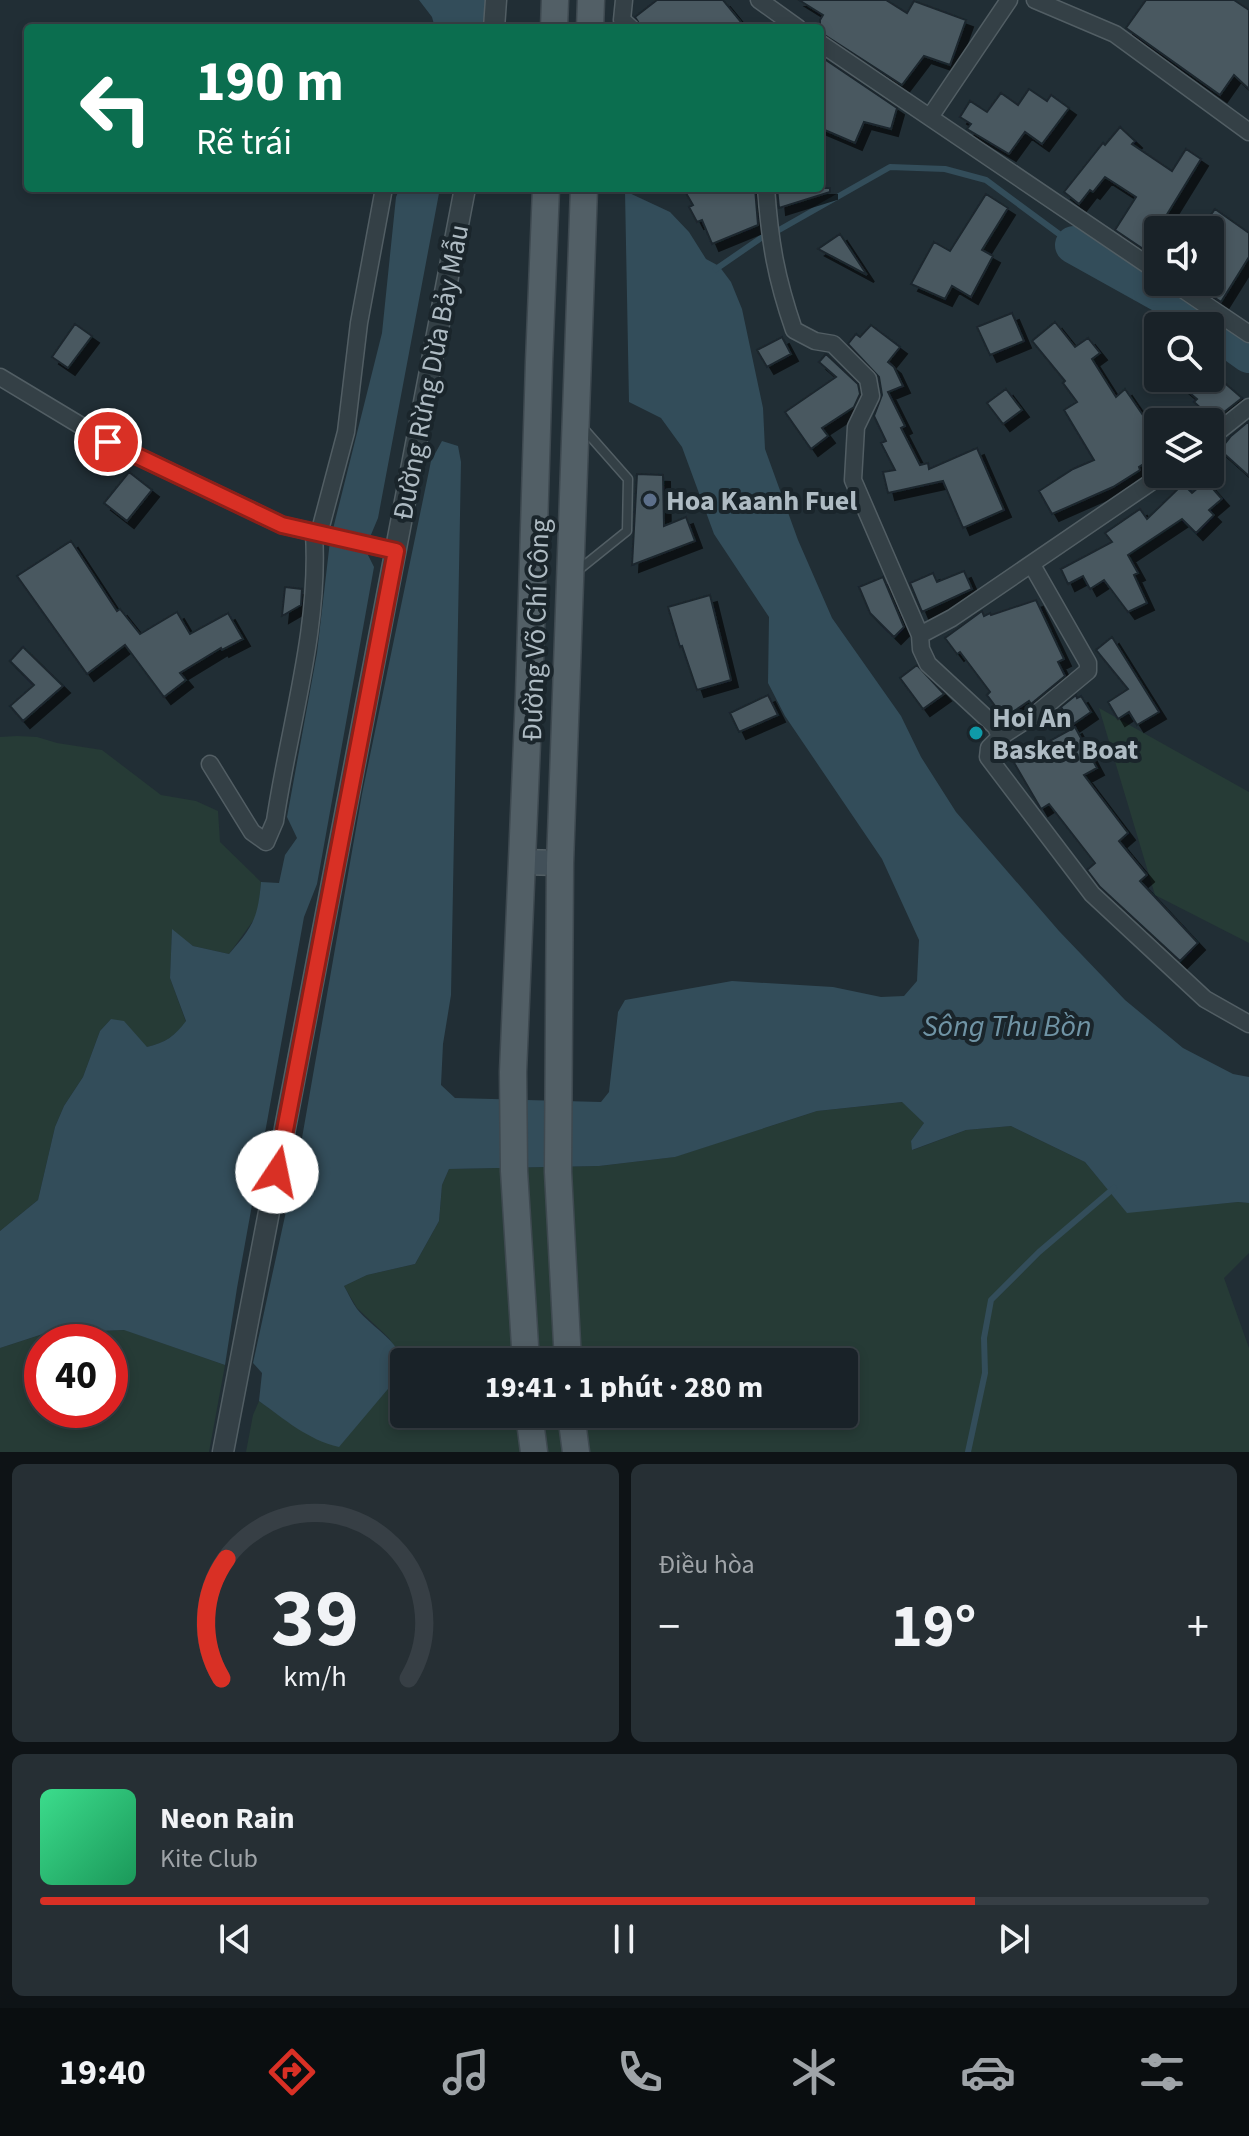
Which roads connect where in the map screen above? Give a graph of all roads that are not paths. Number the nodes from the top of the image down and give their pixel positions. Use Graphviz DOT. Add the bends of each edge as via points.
graph roads {
  1 [pos="496,0"];
  2 [pos="555,0"];
  3 [pos="591,0"];
  4 [pos="624,0"];
  5 [pos="759,0"];
  6 [pos="1009,0"];
  7 [pos="1035,0"];
  8 [pos="494,24"];
  9 [pos="554,24"];
  10 [pos="590,24"];
  11 [pos="626,24"];
  12 [pos="792,24"];
  13 [pos="824,46"];
  14 [pos="930,117"];
  15 [pos="1249,132"];
  16 [pos="383,192"];
  17 [pos="464,192"];
  18 [pos="546,192"];
  19 [pos="584,192"];
  20 [pos="766,192"];
  21 [pos="1144,262"];
  22 [pos="1193,296"];
  23 [pos="1249,334"];
  24 [pos="0,377"];
  25 [pos="1249,407"];
  26 [pos="574,418"];
  27 [pos="1224,427"];
  28 [pos="1144,487"];
  29 [pos="321,535"];
  30 [pos="390,550"];
  31 [pos="1032,565"];
  32 [pos="569,578"];
  33 [pos="920,635"];
  34 [pos="1000,737"];
  35 [pos="210,764"];
  36 [pos="522,862"];
  37 [pos="560,863"];
  38 [pos="1249,1024"];
  39 [pos="525,1348"];
  40 [pos="567,1348"];
  41 [pos="531,1428"];
  42 [pos="573,1428"];
  43 [pos="223,1452"];
  44 [pos="534,1452"];
  45 [pos="576,1452"];
  1 -- 8 [label="street"];
  2 -- 9 [label="main road"];
  3 -- 10 [label="main road"];
  4 -- 11 [label="street" via="622,20"];
  5 -- 12 [label="street"];
  6 -- 14 [label="street"];
  7 -- 15 [label="street" via="1115,34"];
  13 -- 14 [label="street"];
  14 -- 21 [label="street"];
  16 -- 29 [label="street" via="346,432"];
  17 -- 30 [label="street, Đường Rừng Dừa Bảy Mẫu"];
  18 -- 36 [label="main road, Đường Võ Chí Công"];
  19 -- 26 [label="main road, Đường Võ Chí Công"];
  20 -- 33 [label="street" via="778,284 794,330 833,344 868,379 871,396 856,427 853,480"];
  22 -- 23 [label="street"];
  24 -- 29 [label="street" via="108,442 282,525"];
  25 -- 27 [label="street"];
  26 -- 32 [label="main road, Đường Võ Chí Công"];
  26 -- 32 [label="lane" via="628,479 627,531"];
  28 -- 31 [label="street"];
  29 -- 30 [label="street"];
  29 -- 35 [label="street" via="310,626 275,821 266,842 252,832"];
  30 -- 43 [label="street, Đường Rừng Dừa Bảy Mẫu"];
  31 -- 33 [label="street"];
  31 -- 34 [label="street" via="1089,667 1036,714"];
  32 -- 37 [label="main road, Đường Võ Chí Công"];
  33 -- 34 [label="street" via="928,664 996,727"];
  34 -- 38 [label="street" via="988,757 1092,894 1205,999"];
  36 -- 37 [label="main road"];
  36 -- 39 [label="main road, Đường Võ Chí Công" via="513,1072"];
  37 -- 40 [label="main road, Đường Võ Chí Công" via="558,1172"];
  41 -- 44 [label="main road"];
  42 -- 45 [label="main road"];
}
